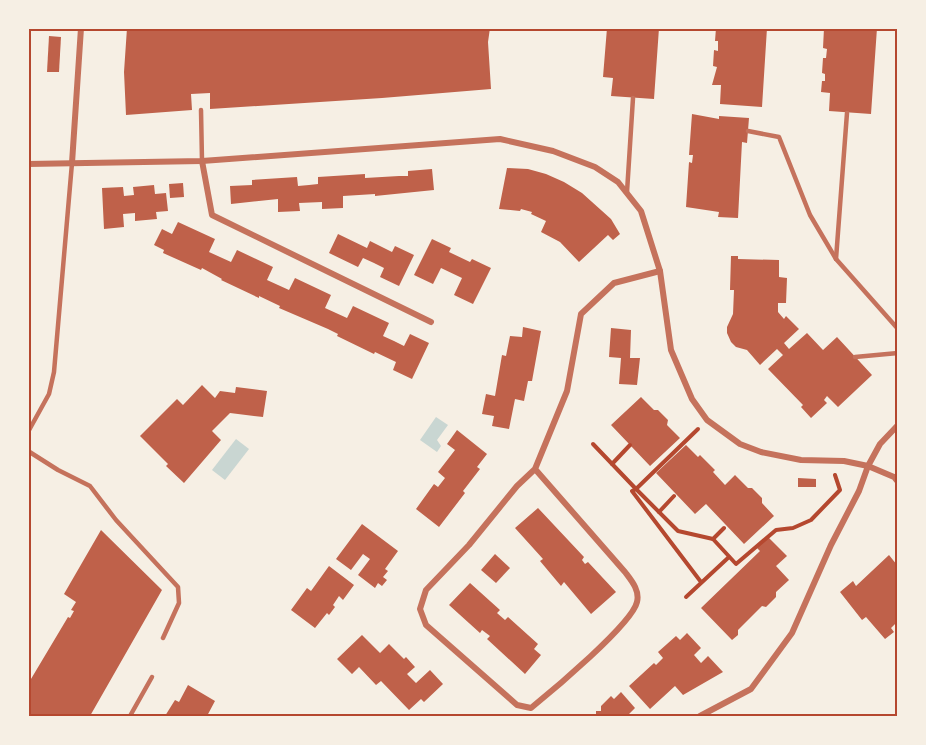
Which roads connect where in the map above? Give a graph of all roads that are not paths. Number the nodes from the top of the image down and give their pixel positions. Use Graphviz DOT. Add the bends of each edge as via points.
graph roads {
  1 [pos="81,28"];
  2 [pos="633,98"];
  3 [pos="201,110"];
  4 [pos="848,113"];
  5 [pos="748,131"];
  6 [pos="202,161"];
  7 [pos="72,163"];
  8 [pos="28,165"];
  9 [pos="627,192"];
  10 [pos="836,259"];
  11 [pos="660,271"];
  12 [pos="431,322"];
  13 [pos="897,329"];
  14 [pos="897,353"];
  15 [pos="855,357"];
  16 [pos="897,425"];
  17 [pos="28,432"];
  18 [pos="28,451"];
  19 [pos="867,466"];
  20 [pos="535,469"];
  21 [pos="897,482"];
  22 [pos="163,638"];
  23 [pos="152,677"];
  24 [pos="130,717"];
  25 [pos="699,717"];
  1 -- 7 [label="street"];
  2 -- 9 [label="lane"];
  3 -- 6 [label="lane"];
  4 -- 10 [label="lane"];
  5 -- 10 [label="lane" via="779,137 810,216"];
  6 -- 7 [label="street"];
  6 -- 9 [label="street" via="500,139 553,151 594,167"];
  6 -- 12 [label="street" via="212,215"];
  7 -- 8 [label="street"];
  7 -- 17 [label="lane" via="54,372 49,394"];
  9 -- 11 [label="street" via="641,211"];
  10 -- 13 [label="lane"];
  11 -- 19 [label="street" via="671,350 692,399 707,420 740,444 761,452"];
  11 -- 20 [label="street" via="614,283 581,314 567,391"];
  14 -- 15 [label="lane"];
  16 -- 19 [label="street"];
  18 -- 22 [label="lane" via="90,486 178,587 179,603"];
  19 -- 21 [label="street"];
  19 -- 25 [label="street" via="792,633 751,688"];
  20 -- 20 [label="street" via="426,590 420,609 426,625 517,705 531,708 621,625 637,601 635,585 625,572"];
  23 -- 24 [label="lane"];
}
